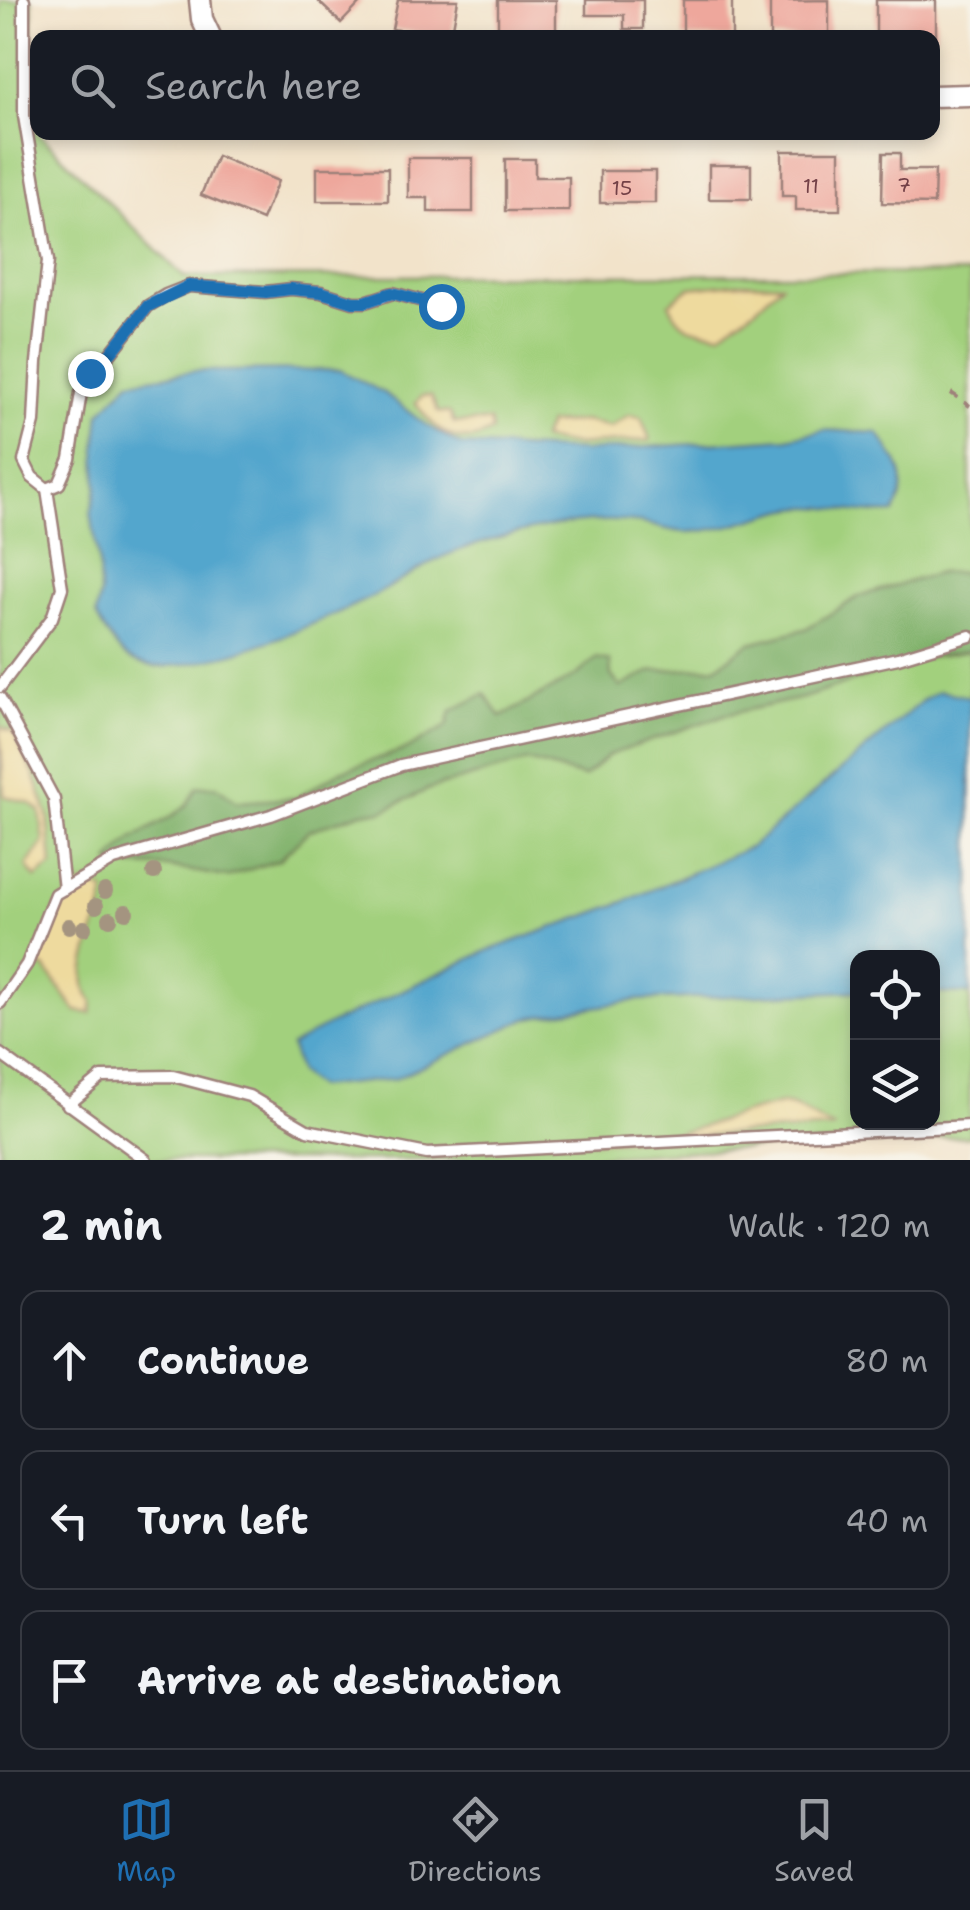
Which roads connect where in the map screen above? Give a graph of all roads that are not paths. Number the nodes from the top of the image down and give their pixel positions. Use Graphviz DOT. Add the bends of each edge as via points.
graph roads {
  1 [pos="24,0"];
  2 [pos="200,0"];
  3 [pos="207,30"];
  4 [pos="970,95"];
  5 [pos="940,96"];
  6 [pos="441,306"];
  7 [pos="47,489"];
  8 [pos="970,636"];
  9 [pos="0,687"];
  10 [pos="0,698"];
  11 [pos="64,889"];
  12 [pos="0,1003"];
  13 [pos="0,1054"];
  14 [pos="68,1105"];
  15 [pos="970,1126"];
  16 [pos="146,1160"];
  1 -- 7 [label="lane" via="24,116 48,260 34,422 24,461"];
  2 -- 3 [label="street"];
  4 -- 5 [label="street"];
  6 -- 7 [label="lane" via="392,293 353,302 306,290 189,286 166,295 148,306 90,373 70,459 59,484"];
  7 -- 9 [label="lane" via="62,588 52,618"];
  8 -- 11 [label="lane" via="898,658 401,765 271,816 114,860"];
  10 -- 11 [label="lane" via="54,799"];
  11 -- 12 [label="lane" via="55,894 27,964"];
  13 -- 14 [label="lane"];
  14 -- 15 [label="lane" via="102,1077 173,1076 250,1096 307,1130 427,1154"];
  14 -- 16 [label="lane"];
}
